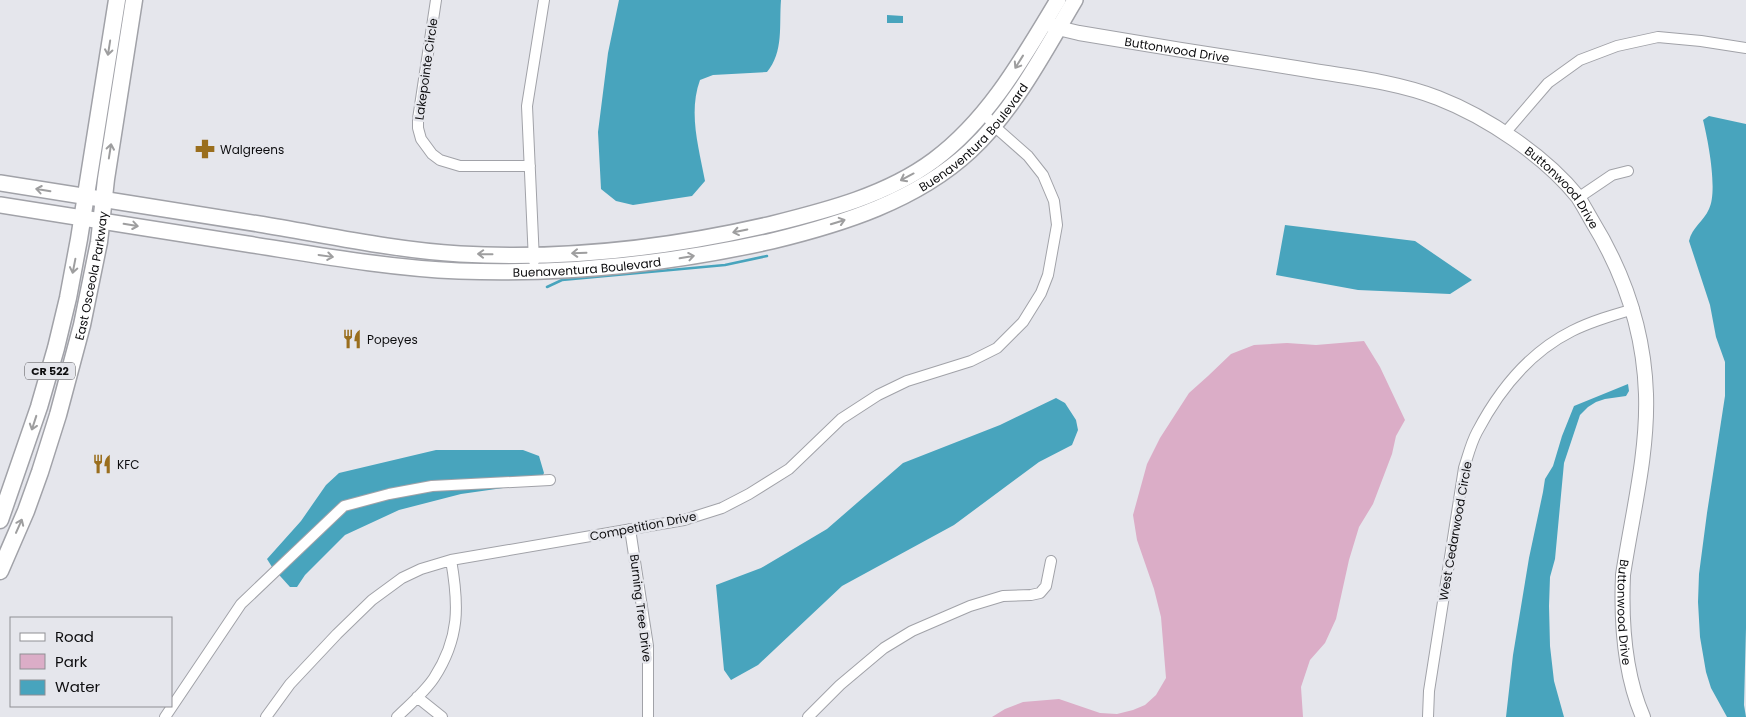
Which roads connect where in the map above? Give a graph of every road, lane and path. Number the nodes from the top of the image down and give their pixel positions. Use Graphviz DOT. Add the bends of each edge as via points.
graph roads {
  1 [pos="117,0"];
  2 [pos="134,0"];
  3 [pos="436,0"];
  4 [pos="544,0"];
  5 [pos="1058,0"];
  6 [pos="1075,0"];
  7 [pos="1051,24"];
  8 [pos="1746,48"];
  9 [pos="984,113"];
  10 [pos="994,126"];
  11 [pos="1505,133"];
  12 [pos="530,166"];
  13 [pos="1628,171"];
  14 [pos="0,183"];
  15 [pos="86,197"];
  16 [pos="1578,198"];
  17 [pos="104,200"];
  18 [pos="0,205"];
  19 [pos="82,218"];
  20 [pos="101,221"];
  21 [pos="309,232"];
  22 [pos="304,253"];
  23 [pos="534,255"];
  24 [pos="534,272"];
  25 [pos="1634,310"];
  26 [pos="550,480"];
  27 [pos="0,520"];
  28 [pos="630,529"];
  29 [pos="450,560"];
  30 [pos="1051,561"];
  31 [pos="0,571"];
  32 [pos="417,697"];
  33 [pos="172,707"];
  34 [pos="266,717"];
  35 [pos="397,717"];
  36 [pos="442,717"];
  37 [pos="648,717"];
  38 [pos="808,717"];
  39 [pos="1428,717"];
  40 [pos="1643,717"];
  1 -- 15 [label="main road, East Osceola Parkway / CR 522, one-way"];
  17 -- 2 [label="main road, East Osceola Parkway / CR 522, one-way"];
  3 -- 12 [label="street, Lakepointe Circle" via="418,119 421,139 432,154 449,164"];
  4 -- 12 [label="street" via="527,106"];
  5 -- 7 [label="main road, Buenaventura Boulevard"];
  6 -- 7 [label="main road, Buenaventura Boulevard"];
  7 -- 9 [label="main road, Buenaventura Boulevard, one-way"];
  7 -- 10 [label="main road, Buenaventura Boulevard" via="1018,93"];
  7 -- 11 [label="street, Buttonwood Drive" via="1079,33 1381,82 1437,97"];
  8 -- 11 [label="street" via="1658,37 1617,46 1580,60 1548,83"];
  9 -- 10 [label="street, Competition Drive"];
  9 -- 23 [label="main road, Buenaventura Boulevard, one-way" via="956,142 910,175 864,197 801,217 681,243 602,252"];
  24 -- 10 [label="main road, Buenaventura Boulevard, one-way" via="652,263 710,253 795,235 858,216 918,189 969,152"];
  10 -- 28 [label="street, Competition Drive" via="1032,160 1043,175 1054,201 1056,224 1048,274 1041,293 1023,322 996,348 878,395 841,419 788,469 749,494 722,508 684,520"];
  11 -- 16 [label="street, Buttonwood Drive" via="1548,167"];
  12 -- 23 [label="street"];
  13 -- 16 [label="street" via="1612,175"];
  15 -- 14 [label="main road, Buenaventura Boulevard, one-way"];
  15 -- 17 [label="main road, Buenaventura Boulevard"];
  15 -- 19 [label="main road, East Osceola Parkway / CR 522"];
  16 -- 25 [label="street, Buttonwood Drive" via="1601,235"];
  17 -- 20 [label="main road, East Osceola Parkway / CR 522"];
  17 -- 21 [label="main road, Buenaventura Boulevard"];
  18 -- 19 [label="main road, Buenaventura Boulevard"];
  19 -- 20 [label="main road, Buenaventura Boulevard"];
  19 -- 27 [label="main road, East Osceola Parkway / CR 522, one-way" via="56,348"];
  20 -- 22 [label="main road, Buenaventura Boulevard, one-way"];
  31 -- 20 [label="main road, East Osceola Parkway / CR 522, one-way" via="26,511 58,415 82,325"];
  21 -- 22 [label="street"];
  23 -- 21 [label="main road, Buenaventura Boulevard, one-way" via="459,254 394,247"];
  22 -- 24 [label="main road, Buenaventura Boulevard, one-way" via="450,270"];
  23 -- 24 [label="street"];
  25 -- 39 [label="street, West Cedarwood Circle" via="1572,331 1521,367 1476,433 1463,477 1429,690"];
  25 -- 40 [label="street, Buttonwood Drive" via="1645,369 1646,411 1623,574 1622,609 1629,670"];
  26 -- 33 [label="street" via="432,486 344,506 241,604"];
  28 -- 29 [label="street, Competition Drive"];
  28 -- 37 [label="street, Burning Tree Drive" via="648,646"];
  29 -- 32 [label="street" via="457,611 447,656 433,680"];
  29 -- 34 [label="street, Competition Drive" via="402,578 372,600 290,684"];
  30 -- 38 [label="street" via="1046,586 1040,593 1003,596 970,606 912,631 884,648"];
  32 -- 35 [label="street"];
  32 -- 36 [label="street"];
}
